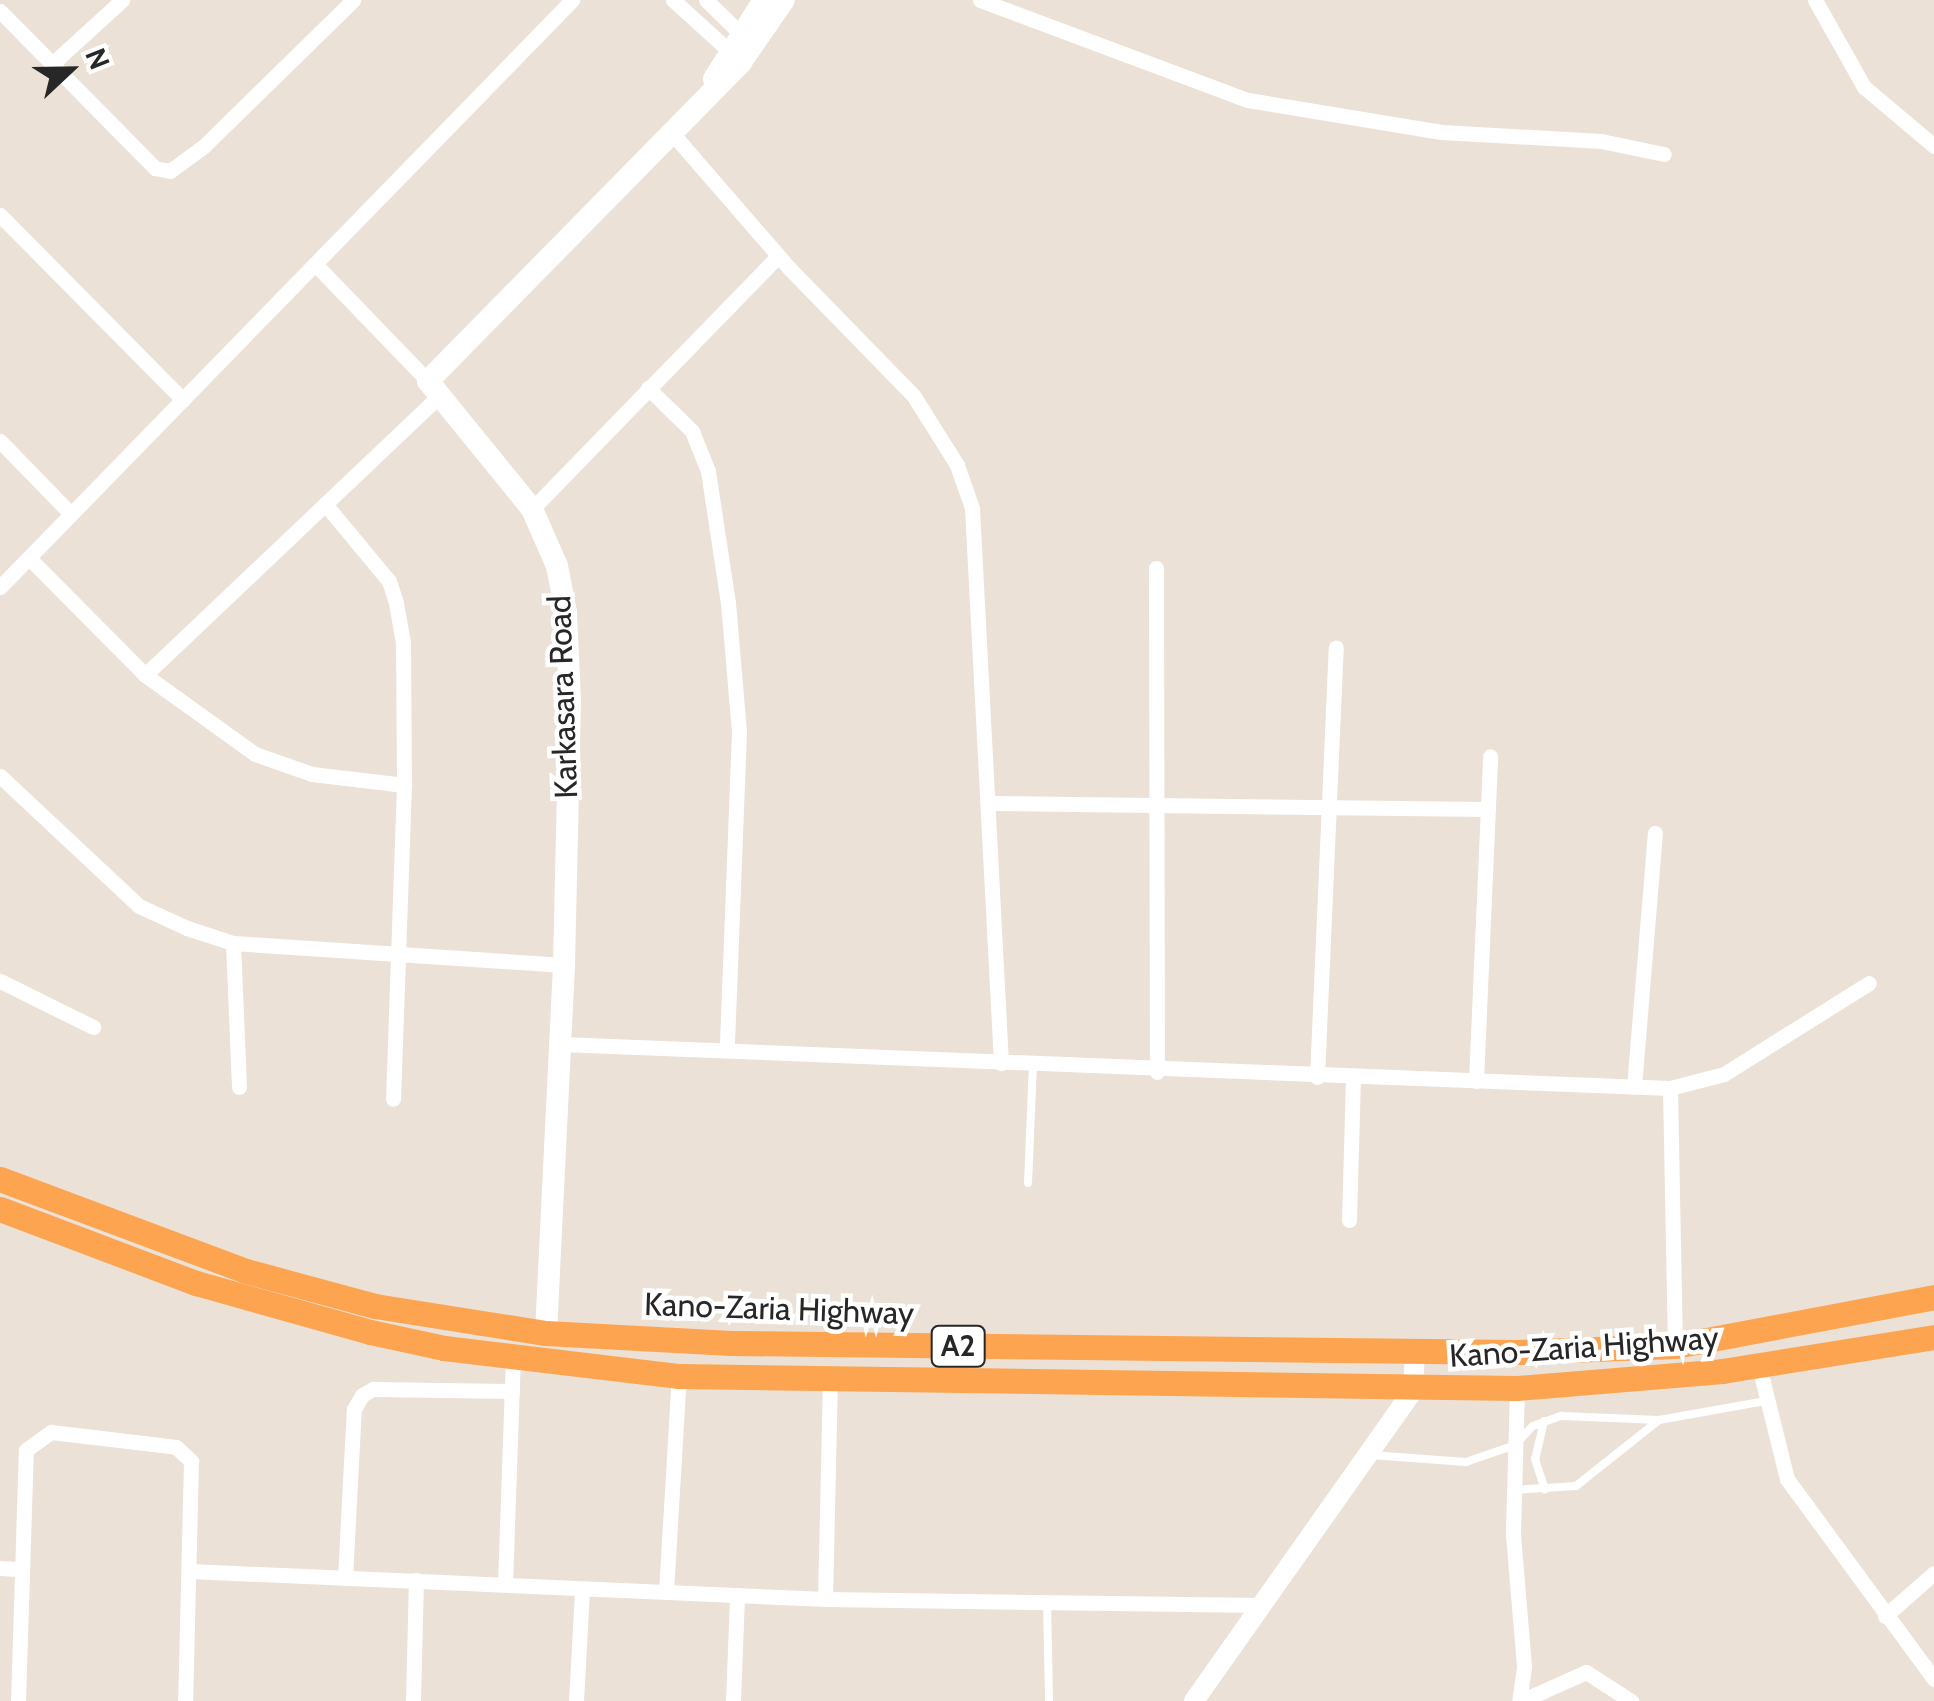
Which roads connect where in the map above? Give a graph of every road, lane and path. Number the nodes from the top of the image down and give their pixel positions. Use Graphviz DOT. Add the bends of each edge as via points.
graph roads {
  1 [pos="122,0"];
  2 [pos="353,0"];
  3 [pos="572,0"];
  4 [pos="673,0"];
  5 [pos="706,0"];
  6 [pos="764,0"];
  7 [pos="784,0"];
  8 [pos="980,0"];
  9 [pos="1815,0"];
  10 [pos="0,12"];
  11 [pos="741,48"];
  12 [pos="52,64"];
  13 [pos="672,134"];
  14 [pos="1934,146"];
  15 [pos="1664,154"];
  16 [pos="0,214"];
  17 [pos="778,256"];
  18 [pos="315,264"];
  19 [pos="433,388"];
  20 [pos="648,388"];
  21 [pos="183,400"];
  22 [pos="0,441"];
  23 [pos="325,504"];
  24 [pos="532,510"];
  25 [pos="71,514"];
  26 [pos="29,558"];
  27 [pos="1156,568"];
  28 [pos="0,588"];
  29 [pos="1336,647"];
  30 [pos="144,675"];
  31 [pos="1490,756"];
  32 [pos="0,776"];
  33 [pos="404,785"];
  34 [pos="990,803"];
  35 [pos="1157,804"];
  36 [pos="1329,805"];
  37 [pos="1488,808"];
  38 [pos="1656,833"];
  39 [pos="233,943"];
  40 [pos="398,953"];
  41 [pos="564,966"];
  42 [pos="0,981"];
  43 [pos="1868,983"];
  44 [pos="93,1027"];
  45 [pos="560,1044"];
  46 [pos="727,1050"];
  47 [pos="1000,1063"];
  48 [pos="1033,1065"];
  49 [pos="1157,1072"];
  50 [pos="1317,1077"];
  51 [pos="1354,1079"];
  52 [pos="1476,1081"];
  53 [pos="238,1087"];
  54 [pos="1634,1087"];
  55 [pos="1670,1088"];
  56 [pos="393,1099"];
  57 [pos="0,1180"];
  58 [pos="1028,1183"];
  59 [pos="0,1209"];
  60 [pos="1349,1220"];
  61 [pos="1934,1297"];
  62 [pos="546,1332"];
  63 [pos="1934,1337"];
  64 [pos="1675,1346"];
  65 [pos="1415,1354"];
  66 [pos="513,1358"];
  67 [pos="1759,1366"];
  68 [pos="679,1376"];
  69 [pos="830,1381"];
  70 [pos="1516,1388"];
  71 [pos="1413,1390"];
  72 [pos="512,1391"];
  73 [pos="1766,1401"];
  74 [pos="1659,1420"];
  75 [pos="1544,1421"];
  76 [pos="1515,1446"];
  77 [pos="1368,1454"];
  78 [pos="1514,1490"];
  79 [pos="1544,1490"];
  80 [pos="0,1568"];
  81 [pos="22,1568"];
  82 [pos="190,1572"];
  83 [pos="1934,1573"];
  84 [pos="345,1578"];
  85 [pos="416,1580"];
  86 [pos="505,1584"];
  87 [pos="582,1590"];
  88 [pos="666,1592"];
  89 [pos="738,1595"];
  90 [pos="825,1599"];
  91 [pos="1047,1602"];
  92 [pos="1264,1606"];
  93 [pos="1885,1616"];
  94 [pos="1934,1679"];
  95 [pos="18,1701"];
  96 [pos="185,1701"];
  97 [pos="413,1701"];
  98 [pos="576,1701"];
  99 [pos="733,1701"];
  100 [pos="1049,1701"];
  101 [pos="1194,1701"];
  102 [pos="1520,1701"];
  103 [pos="1631,1701"];
  1 -- 12 [label="street"];
  2 -- 12 [label="street" via="170,171 156,168"];
  3 -- 18 [label="street"];
  4 -- 11 [label="street"];
  5 -- 11 [label="street"];
  6 -- 11 [label="main road"];
  7 -- 11 [label="main road"];
  8 -- 15 [label="street" via="1248,100 1442,132 1601,141"];
  9 -- 14 [label="street" via="1833,43 1864,87"];
  10 -- 12 [label="street"];
  11 -- 13 [label="main road"];
  13 -- 17 [label="street"];
  13 -- 19 [label="main road"];
  16 -- 21 [label="street"];
  17 -- 20 [label="street"];
  17 -- 34 [label="street" via="913,395 957,466 972,508"];
  18 -- 19 [label="street"];
  18 -- 21 [label="street"];
  19 -- 23 [label="street"];
  19 -- 24 [label="main road, Karkasara Road"];
  20 -- 24 [label="street"];
  20 -- 46 [label="street" via="692,431 708,471 728,603 739,731"];
  21 -- 25 [label="street"];
  22 -- 25 [label="street"];
  23 -- 30 [label="street"];
  23 -- 33 [label="street" via="389,581 396,603 404,641"];
  24 -- 41 [label="main road, Karkasara Road" via="556,566 566,612"];
  25 -- 26 [label="street"];
  26 -- 28 [label="street"];
  26 -- 30 [label="street"];
  27 -- 35 [label="street"];
  29 -- 36 [label="street"];
  30 -- 33 [label="street" via="256,754 312,774"];
  31 -- 37 [label="street"];
  32 -- 39 [label="street" via="139,906"];
  33 -- 40 [label="street"];
  34 -- 35 [label="street"];
  34 -- 47 [label="street"];
  35 -- 36 [label="street"];
  35 -- 49 [label="street"];
  36 -- 37 [label="street"];
  36 -- 50 [label="street"];
  37 -- 52 [label="street"];
  38 -- 54 [label="street"];
  39 -- 40 [label="street"];
  39 -- 53 [label="street"];
  40 -- 41 [label="street"];
  40 -- 56 [label="street"];
  41 -- 45 [label="main road, Karkasara Road"];
  42 -- 44 [label="street"];
  43 -- 55 [label="street" via="1724,1074"];
  45 -- 46 [label="street"];
  45 -- 62 [label="main road, Karkasara Road"];
  46 -- 47 [label="street"];
  47 -- 48 [label="street"];
  48 -- 49 [label="street"];
  48 -- 58 [label="lane"];
  49 -- 50 [label="street"];
  50 -- 51 [label="street"];
  51 -- 52 [label="street"];
  51 -- 60 [label="street"];
  52 -- 54 [label="street"];
  54 -- 55 [label="street"];
  55 -- 64 [label="street"];
  57 -- 62 [label="highway, Kano-Zaria Highway / A2" via="246,1271 375,1306"];
  59 -- 66 [label="highway, Kano-Zaria Highway / A2" via="196,1284"];
  61 -- 64 [label="highway, Kano-Zaria Highway / A2"];
  62 -- 65 [label="highway, Kano-Zaria Highway / A2" via="731,1343"];
  63 -- 67 [label="highway, Kano-Zaria Highway / A2"];
  64 -- 65 [label="highway, Kano-Zaria Highway / A2"];
  65 -- 71 [label="street"];
  66 -- 68 [label="highway, Kano-Zaria Highway / A2"];
  66 -- 72 [label="street"];
  67 -- 70 [label="highway, Kano-Zaria Highway / A2"];
  67 -- 73 [label="street"];
  68 -- 69 [label="highway, Kano-Zaria Highway / A2"];
  68 -- 88 [label="street"];
  69 -- 71 [label="highway, Kano-Zaria Highway / A2"];
  69 -- 90 [label="street"];
  70 -- 71 [label="highway, Kano-Zaria Highway / A2"];
  70 -- 76 [label="street"];
  71 -- 77 [label="street"];
  72 -- 84 [label="street" via="362,1394 354,1409"];
  72 -- 86 [label="street"];
  73 -- 74 [label="lane"];
  73 -- 93 [label="street" via="1787,1479"];
  74 -- 75 [label="lane" via="1579,1413"];
  74 -- 79 [label="lane" via="1590,1478"];
  75 -- 76 [label="lane"];
  75 -- 79 [label="lane" via="1535,1459"];
  76 -- 77 [label="lane" via="1446,1463"];
  76 -- 78 [label="street"];
  77 -- 92 [label="street"];
  78 -- 79 [label="lane"];
  78 -- 102 [label="street"];
  80 -- 81 [label="street"];
  81 -- 82 [label="street" via="26,1450 51,1432 184,1452 191,1462"];
  81 -- 95 [label="street"];
  82 -- 84 [label="street"];
  82 -- 96 [label="street"];
  83 -- 93 [label="street"];
  84 -- 85 [label="street"];
  85 -- 86 [label="street"];
  85 -- 97 [label="street"];
  86 -- 87 [label="street"];
  87 -- 88 [label="street"];
  87 -- 98 [label="street"];
  88 -- 89 [label="street"];
  89 -- 90 [label="street"];
  89 -- 99 [label="street"];
  90 -- 91 [label="street"];
  91 -- 92 [label="street"];
  91 -- 100 [label="lane"];
  92 -- 101 [label="street"];
  93 -- 94 [label="street"];
  102 -- 103 [label="street" via="1586,1672"];
}
